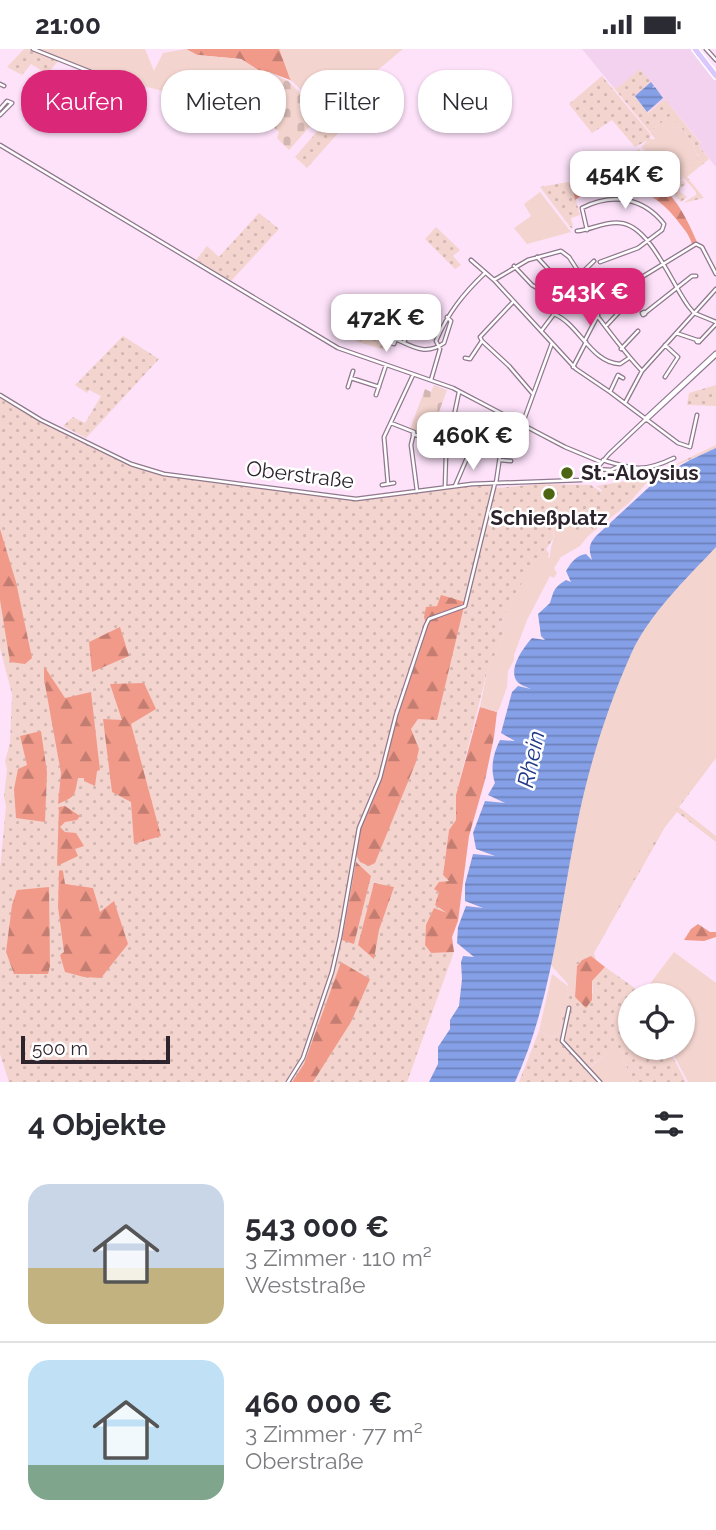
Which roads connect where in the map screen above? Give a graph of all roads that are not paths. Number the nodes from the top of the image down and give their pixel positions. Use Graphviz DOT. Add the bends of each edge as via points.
graph roads {
  1 [pos="33,49"];
  2 [pos="695,49"];
  3 [pos="706,49"];
  4 [pos="716,60"];
  5 [pos="86,70"];
  6 [pos="716,76"];
  7 [pos="0,109"];
  8 [pos="0,115"];
  9 [pos="0,145"];
  10 [pos="587,230"];
  11 [pos="576,231"];
  12 [pos="648,242"];
  13 [pos="537,257"];
  14 [pos="471,260"];
  15 [pos="594,261"];
  16 [pos="600,262"];
  17 [pos="663,264"];
  18 [pos="514,267"];
  19 [pos="549,270"];
  20 [pos="485,273"];
  21 [pos="580,274"];
  22 [pos="716,274"];
  23 [pos="696,276"];
  24 [pos="494,280"];
  25 [pos="570,285"];
  26 [pos="624,288"];
  27 [pos="606,289"];
  28 [pos="676,289"];
  29 [pos="716,289"];
  30 [pos="559,300"];
  31 [pos="513,302"];
  32 [pos="590,305"];
  33 [pos="421,306"];
  34 [pos="621,310"];
  35 [pos="645,313"];
  36 [pos="694,313"];
  37 [pos="554,314"];
  38 [pos="598,315"];
  39 [pos="447,317"];
  40 [pos="716,323"];
  41 [pos="606,326"];
  42 [pos="397,327"];
  43 [pos="541,330"];
  44 [pos="638,331"];
  45 [pos="676,333"];
  46 [pos="482,341"];
  47 [pos="586,341"];
  48 [pos="404,342"];
  49 [pos="552,342"];
  50 [pos="665,345"];
  51 [pos="439,346"];
  52 [pos="417,348"];
  53 [pos="621,349"];
  54 [pos="415,354"];
  55 [pos="716,354"];
  56 [pos="465,358"];
  57 [pos="629,358"];
  58 [pos="386,365"];
  59 [pos="573,367"];
  60 [pos="353,371"];
  61 [pos="642,371"];
  62 [pos="414,374"];
  63 [pos="623,377"];
  64 [pos="665,377"];
  65 [pos="351,378"];
  66 [pos="431,380"];
  67 [pos="348,387"];
  68 [pos="379,387"];
  69 [pos="460,392"];
  70 [pos="610,392"];
  71 [pos="533,394"];
  72 [pos="0,395"];
  73 [pos="376,395"];
  74 [pos="625,403"];
  75 [pos="697,415"];
  76 [pos="455,418"];
  77 [pos="646,419"];
  78 [pos="390,423"];
  79 [pos="522,425"];
  80 [pos="476,428"];
  81 [pos="413,434"];
  82 [pos="447,447"];
  83 [pos="470,451"];
  84 [pos="674,458"];
  85 [pos="511,461"];
  86 [pos="602,461"];
  87 [pos="620,466"];
  88 [pos="596,469"];
  89 [pos="394,483"];
  90 [pos="496,483"];
  91 [pos="388,484"];
  92 [pos="382,485"];
  93 [pos="455,486"];
  94 [pos="445,487"];
  95 [pos="417,491"];
  96 [pos="569,1008"];
  97 [pos="288,1082"];
  98 [pos="600,1082"];
  1 -- 5 [label="street"];
  2 -- 6 [label="main road"];
  3 -- 4 [label="street"];
  7 -- 8 [label="street" via="8,101 12,103"];
  9 -- 58 [label="street" via="340,349"];
  10 -- 11 [label="street"];
  10 -- 12 [label="street" via="628,224"];
  10 -- 12 [label="street" via="584,206 630,200 650,209 664,224"];
  12 -- 16 [label="street"];
  12 -- 17 [label="street"];
  13 -- 18 [label="street"];
  13 -- 19 [label="street"];
  13 -- 21 [label="street" via="562,251"];
  14 -- 20 [label="street"];
  15 -- 21 [label="street"];
  17 -- 22 [label="street" via="694,245 701,246"];
  17 -- 26 [label="street"];
  17 -- 28 [label="street"];
  18 -- 24 [label="street"];
  18 -- 30 [label="street" via="532,285"];
  20 -- 24 [label="street"];
  20 -- 39 [label="street"];
  21 -- 25 [label="street"];
  23 -- 28 [label="street"];
  24 -- 31 [label="street"];
  25 -- 30 [label="street"];
  25 -- 32 [label="street"];
  27 -- 32 [label="street"];
  28 -- 35 [label="street"];
  28 -- 36 [label="street"];
  29 -- 36 [label="street"];
  30 -- 37 [label="street"];
  31 -- 43 [label="street"];
  31 -- 46 [label="street" via="480,337"];
  32 -- 38 [label="street"];
  33 -- 48 [label="street"];
  34 -- 41 [label="street"];
  36 -- 40 [label="street"];
  36 -- 45 [label="street"];
  37 -- 43 [label="street"];
  37 -- 47 [label="street"];
  38 -- 41 [label="street"];
  38 -- 47 [label="street"];
  39 -- 51 [label="street" via="436,341"];
  39 -- 51 [label="street" via="451,321"];
  40 -- 45 [label="street" via="698,341"];
  41 -- 53 [label="street"];
  42 -- 48 [label="street" via="391,337"];
  43 -- 49 [label="street"];
  44 -- 53 [label="street"];
  45 -- 50 [label="street"];
  46 -- 56 [label="street" via="470,359"];
  46 -- 71 [label="street"];
  47 -- 57 [label="street" via="609,363 620,364"];
  47 -- 59 [label="street"];
  48 -- 52 [label="street"];
  49 -- 59 [label="street"];
  49 -- 71 [label="street"];
  50 -- 61 [label="street"];
  50 -- 64 [label="street" via="678,358"];
  51 -- 52 [label="street" via="428,351"];
  51 -- 66 [label="street"];
  52 -- 54 [label="street"];
  53 -- 57 [label="street"];
  55 -- 77 [label="street"];
  57 -- 61 [label="street"];
  58 -- 62 [label="street"];
  58 -- 68 [label="street"];
  59 -- 70 [label="street"];
  60 -- 65 [label="street"];
  61 -- 74 [label="street"];
  62 -- 66 [label="street"];
  62 -- 78 [label="street"];
  63 -- 70 [label="street" via="618,375"];
  65 -- 67 [label="street"];
  65 -- 68 [label="street"];
  66 -- 69 [label="street"];
  68 -- 73 [label="street"];
  69 -- 76 [label="street"];
  69 -- 79 [label="street"];
  70 -- 74 [label="street"];
  71 -- 79 [label="street"];
  72 -- 95 [label="street, Oberstraße" via="41,420 157,473 356,499"];
  74 -- 77 [label="street"];
  75 -- 77 [label="street" via="690,447"];
  76 -- 80 [label="street"];
  76 -- 82 [label="street"];
  77 -- 86 [label="street"];
  78 -- 81 [label="street"];
  78 -- 91 [label="street" via="383,443"];
  79 -- 86 [label="street"];
  81 -- 82 [label="street"];
  81 -- 95 [label="street"];
  82 -- 94 [label="street"];
  83 -- 93 [label="street"];
  84 -- 87 [label="street" via="652,468"];
  85 -- 90 [label="street" via="500,458"];
  86 -- 87 [label="street"];
  86 -- 88 [label="street"];
  87 -- 88 [label="street, Oberstraße"];
  88 -- 90 [label="street, Oberstraße" via="579,480"];
  89 -- 91 [label="street"];
  90 -- 93 [label="street, Oberstraße"];
  90 -- 97 [label="street" via="465,606 429,619 426,625 374,796 359,828 332,972 303,1058"];
  91 -- 92 [label="street"];
  93 -- 94 [label="street, Oberstraße"];
  94 -- 95 [label="street, Oberstraße"];
  96 -- 98 [label="street" via="562,1040"];
}
